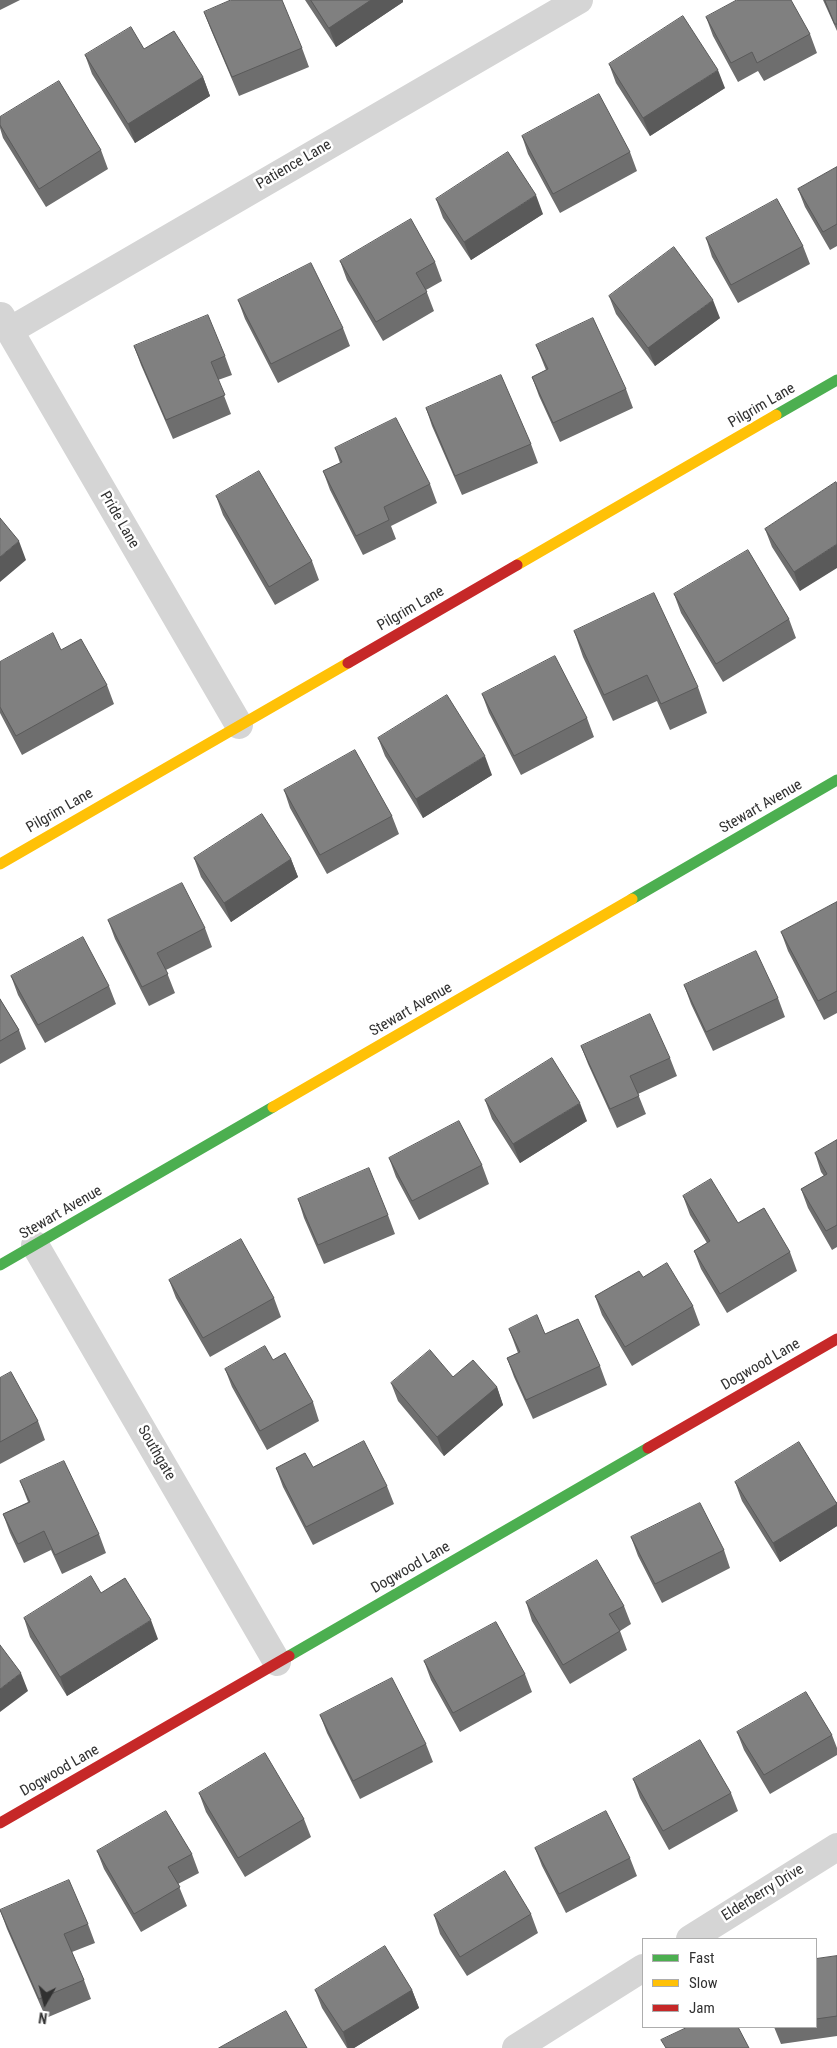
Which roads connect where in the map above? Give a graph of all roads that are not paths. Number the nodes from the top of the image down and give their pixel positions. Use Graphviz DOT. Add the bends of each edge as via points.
graph roads {
  1 [pos="579,0"];
  2 [pos="5,323"];
  3 [pos="837,380"];
  4 [pos="239,725"];
  5 [pos="837,780"];
  6 [pos="0,864"];
  7 [pos="35,1245"];
  8 [pos="0,1265"];
  9 [pos="837,1339"];
  10 [pos="277,1662"];
  11 [pos="0,1823"];
  12 [pos="837,1847"];
  13 [pos="692,1938"];
  14 [pos="642,1969"];
  15 [pos="516,2048"];
  1 -- 2 [label="street, Patience Lane"];
  2 -- 4 [label="street, Pride Lane"];
  3 -- 4 [label="street, Pilgrim Lane"];
  4 -- 6 [label="street, Pilgrim Lane"];
  5 -- 7 [label="street, Stewart Avenue"];
  7 -- 8 [label="street, Stewart Avenue"];
  7 -- 10 [label="street, Southgate"];
  9 -- 10 [label="street, Dogwood Lane"];
  10 -- 11 [label="street, Dogwood Lane"];
  12 -- 13 [label="street, Elderberry Drive"];
  14 -- 15 [label="street"];
}
